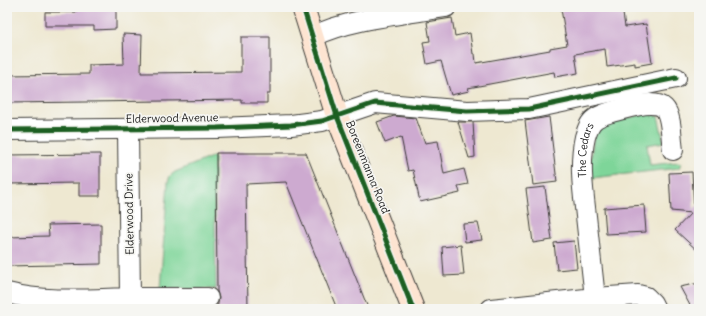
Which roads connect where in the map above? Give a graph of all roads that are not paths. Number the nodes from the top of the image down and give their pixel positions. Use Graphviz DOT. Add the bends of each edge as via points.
graph roads {
  1 [pos="303,7"];
  2 [pos="446,7"];
  3 [pos="312,37"];
  4 [pos="676,78"];
  5 [pos="337,116"];
  6 [pos="128,129"];
  7 [pos="7,130"];
  8 [pos="673,150"];
  9 [pos="7,293"];
  10 [pos="130,298"];
  11 [pos="208,298"];
  12 [pos="595,298"];
  13 [pos="413,309"];
  14 [pos="491,309"];
  15 [pos="655,309"];
  1 -- 3 [label="main road, Boreenmanna Road"];
  2 -- 3 [label="street" via="357,22"];
  3 -- 5 [label="main road, Boreenmanna Road"];
  4 -- 5 [label="street, Elderwood Avenue" via="529,109 467,111 379,103"];
  5 -- 6 [label="street, Elderwood Avenue" via="317,122 291,125"];
  5 -- 13 [label="main road, Boreenmanna Road"];
  6 -- 7 [label="street, Elderwood Avenue"];
  6 -- 10 [label="street, Elderwood Drive"];
  8 -- 12 [label="street, The Cedars" via="668,114 656,104 606,113 590,124 583,149 582,181"];
  9 -- 10 [label="street" via="54,299"];
  10 -- 11 [label="street"];
  12 -- 14 [label="street"];
  12 -- 15 [label="street" via="638,295 646,297"];
}
